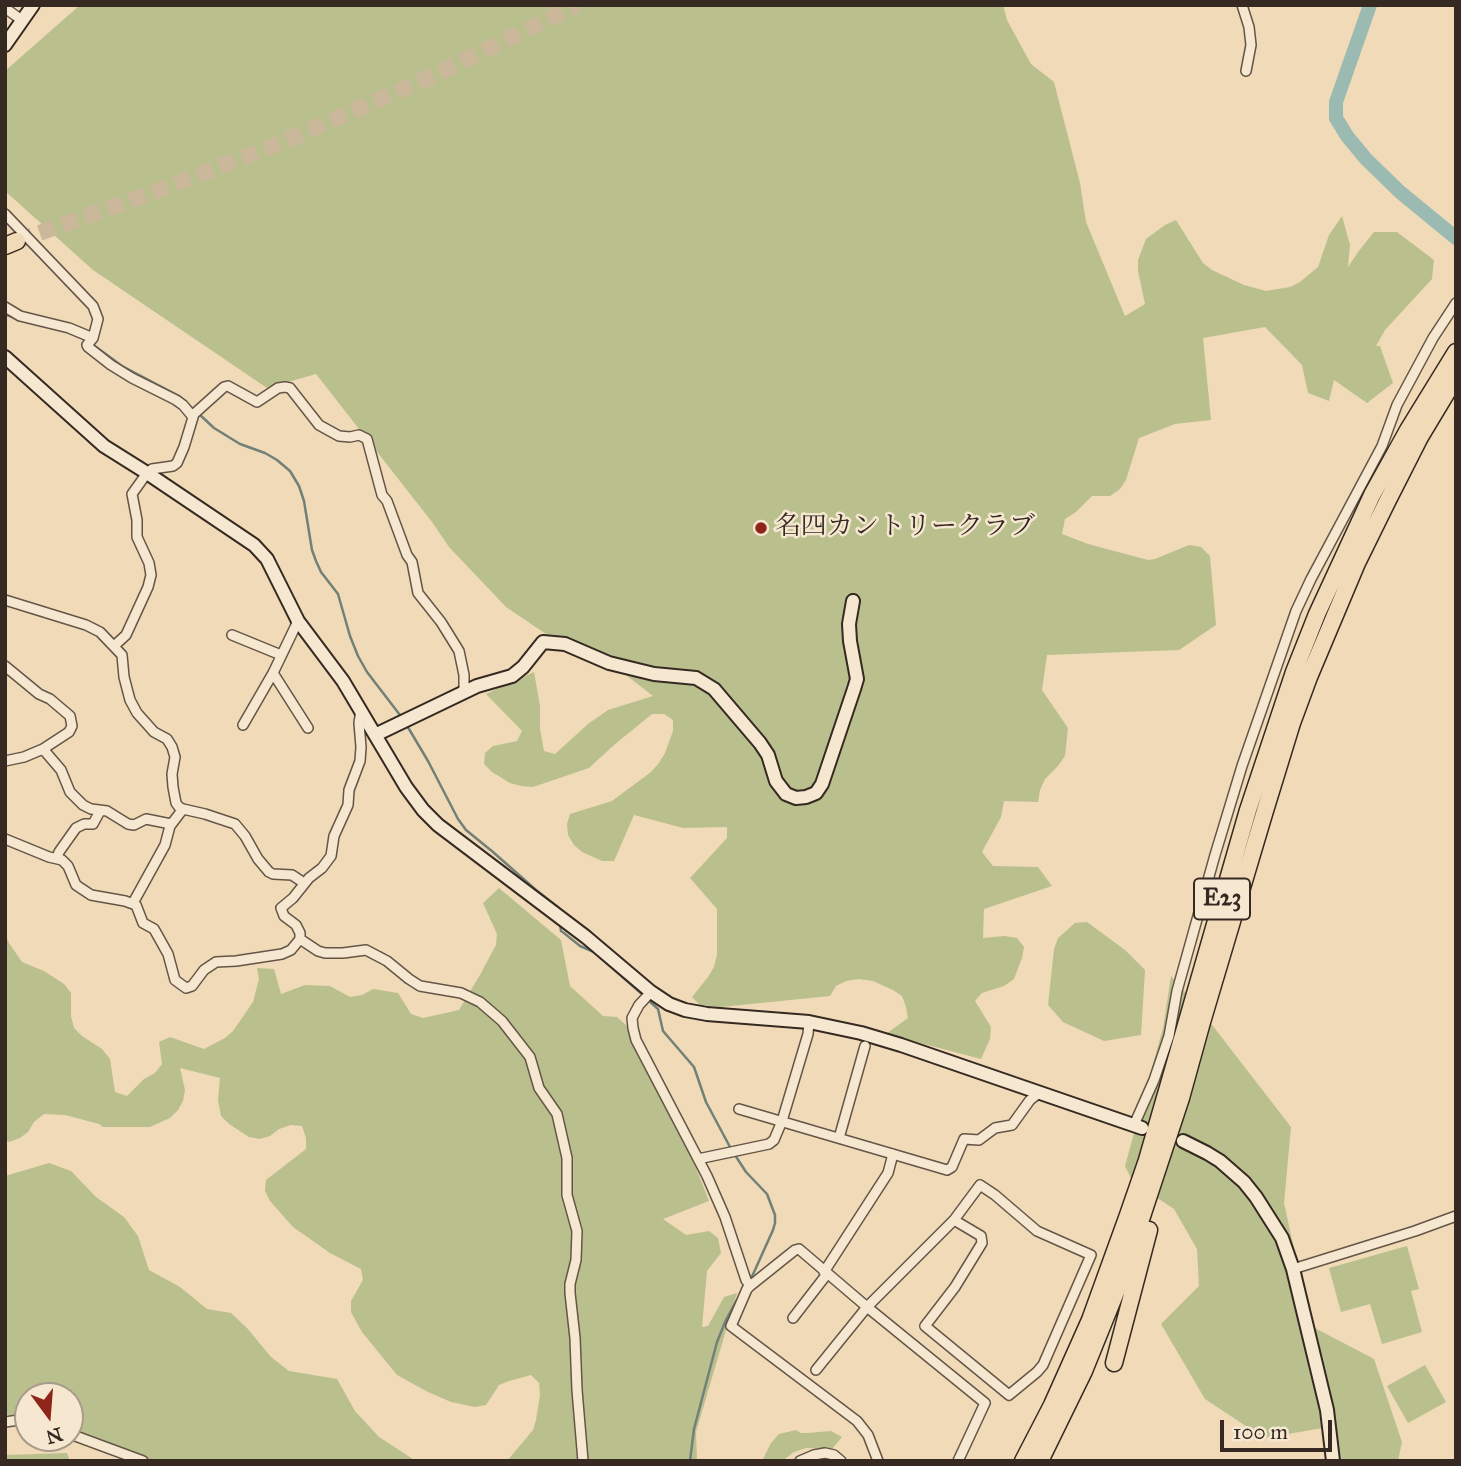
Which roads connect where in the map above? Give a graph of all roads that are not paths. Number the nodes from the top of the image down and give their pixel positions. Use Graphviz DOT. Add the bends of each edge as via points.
graph roads {
  1 [pos="33,5"];
  2 [pos="1242,5"];
  3 [pos="5,8"];
  4 [pos="23,21"];
  5 [pos="5,45"];
  6 [pos="1246,71"];
  7 [pos="5,214"];
  8 [pos="1456,303"];
  9 [pos="5,307"];
  10 [pos="91,341"];
  11 [pos="1456,352"];
  12 [pos="5,357"];
  13 [pos="1456,377"];
  14 [pos="195,413"];
  15 [pos="147,473"];
  16 [pos="5,600"];
  17 [pos="853,601"];
  18 [pos="298,621"];
  19 [pos="232,635"];
  20 [pos="114,646"];
  21 [pos="281,655"];
  22 [pos="5,666"];
  23 [pos="272,673"];
  24 [pos="464,692"];
  25 [pos="361,710"];
  26 [pos="243,724"];
  27 [pos="308,728"];
  28 [pos="375,735"];
  29 [pos="43,749"];
  30 [pos="5,750"];
  31 [pos="9,760"];
  32 [pos="183,809"];
  33 [pos="100,811"];
  34 [pos="171,824"];
  35 [pos="5,839"];
  36 [pos="57,858"];
  37 [pos="304,883"];
  38 [pos="133,903"];
  39 [pos="300,939"];
  40 [pos="647,996"];
  41 [pos="808,1022"];
  42 [pos="865,1046"];
  43 [pos="1039,1093"];
  44 [pos="1181,1098"];
  45 [pos="739,1109"];
  46 [pos="782,1121"];
  47 [pos="1138,1127"];
  48 [pos="839,1138"];
  49 [pos="1183,1141"];
  50 [pos="893,1154"];
  51 [pos="698,1159"];
  52 [pos="1456,1216"];
  53 [pos="954,1220"];
  54 [pos="1293,1269"];
  55 [pos="825,1273"];
  56 [pos="749,1284"];
  57 [pos="867,1307"];
  58 [pos="793,1318"];
  59 [pos="1072,1361"];
  60 [pos="1114,1363"];
  61 [pos="816,1370"];
  62 [pos="84,1439"];
  63 [pos="143,1461"];
  64 [pos="583,1461"];
  65 [pos="800,1461"];
  66 [pos="841,1461"];
  67 [pos="878,1461"];
  68 [pos="958,1461"];
  69 [pos="1013,1461"];
  70 [pos="1023,1461"];
  71 [pos="1040,1461"];
  72 [pos="1333,1461"];
  1 -- 4 [label="main road"];
  2 -- 6 [label="street" via="1251,45"];
  3 -- 4 [label="street"];
  4 -- 5 [label="main road"];
  7 -- 10 [label="street" via="93,306 98,320"];
  8 -- 47 [label="street" via="1397,405 1382,446 1296,611 1242,766 1168,1036"];
  9 -- 10 [label="street" via="20,316 69,328"];
  10 -- 14 [label="street" via="111,365"];
  11 -- 59 [label="highway, E23" via="1372,495 1299,661 1248,810 1147,1160"];
  12 -- 15 [label="main road" via="104,446"];
  13 -- 44 [label="highway, E23" via="1420,437 1357,563 1309,677"];
  14 -- 15 [label="street" via="177,463"];
  14 -- 24 [label="street" via="224,387 257,402 285,387 319,425 340,436 367,439 382,495 412,562 418,593 459,651"];
  15 -- 18 [label="main road" via="254,545 267,559"];
  15 -- 20 [label="street" via="132,494 149,582 126,635"];
  16 -- 20 [label="street" via="86,625"];
  17 -- 24 [label="main road" via="849,624 857,679 822,785 806,797 786,794 760,743 714,689 696,678 638,671 565,644 543,642 512,676"];
  18 -- 21 [label="street"];
  18 -- 25 [label="main road"];
  19 -- 21 [label="street"];
  20 -- 32 [label="street" via="122,655 134,708 154,732 167,739 174,753 173,787 176,803"];
  21 -- 23 [label="street"];
  22 -- 29 [label="street" via="70,716 69,733"];
  23 -- 26 [label="street"];
  23 -- 27 [label="street"];
  24 -- 28 [label="main road"];
  25 -- 28 [label="main road"];
  25 -- 37 [label="street" via="361,758 348,805 331,856"];
  28 -- 40 [label="main road" via="431,818 561,918"];
  29 -- 31 [label="street"];
  29 -- 33 [label="street" via="61,770 74,797"];
  30 -- 31 [label="street"];
  32 -- 34 [label="street"];
  32 -- 37 [label="street" via="235,824 269,872 292,875"];
  33 -- 34 [label="street" via="134,825 146,819"];
  33 -- 36 [label="street" via="93,824 76,828"];
  34 -- 38 [label="street" via="165,845"];
  35 -- 36 [label="street"];
  36 -- 38 [label="street" via="86,892"];
  37 -- 39 [label="street" via="281,908 296,925"];
  38 -- 39 [label="street" via="168,954 175,980 186,988 216,962 282,954"];
  39 -- 64 [label="street" via="325,953 372,952 420,986 471,997 496,1016 530,1057 539,1088 557,1114 567,1158 568,1201 577,1231 570,1293"];
  40 -- 41 [label="main road" via="707,1014"];
  40 -- 51 [label="street" via="632,1018 632,1028"];
  41 -- 43 [label="main road" via="901,1045"];
  41 -- 46 [label="street"];
  42 -- 48 [label="street"];
  43 -- 47 [label="main road"];
  43 -- 50 [label="street" via="1012,1125 995,1128 976,1141 964,1139 951,1169"];
  44 -- 60 [label="highway"];
  44 -- 71 [label="highway, E23" via="1108,1315"];
  45 -- 46 [label="street"];
  46 -- 48 [label="street"];
  46 -- 51 [label="street" via="769,1144"];
  48 -- 50 [label="street"];
  49 -- 54 [label="main road" via="1220,1161 1244,1182 1282,1238"];
  50 -- 55 [label="street" via="884,1179"];
  51 -- 56 [label="street"];
  52 -- 54 [label="street"];
  53 -- 53 [label="street" via="980,1185 1037,1231 1091,1255 1043,1365 1009,1395 925,1326 982,1243 981,1236"];
  53 -- 57 [label="street"];
  54 -- 72 [label="main road" via="1326,1409"];
  55 -- 56 [label="street" via="797,1249"];
  55 -- 57 [label="street"];
  55 -- 58 [label="street"];
  56 -- 67 [label="street" via="731,1326 857,1422 868,1435"];
  57 -- 61 [label="street"];
  57 -- 68 [label="street" via="985,1403"];
  59 -- 69 [label="highway"];
  59 -- 70 [label="highway, E23"];
  62 -- 63 [label="street"];
  65 -- 66 [label="street" via="825,1453"];
}
